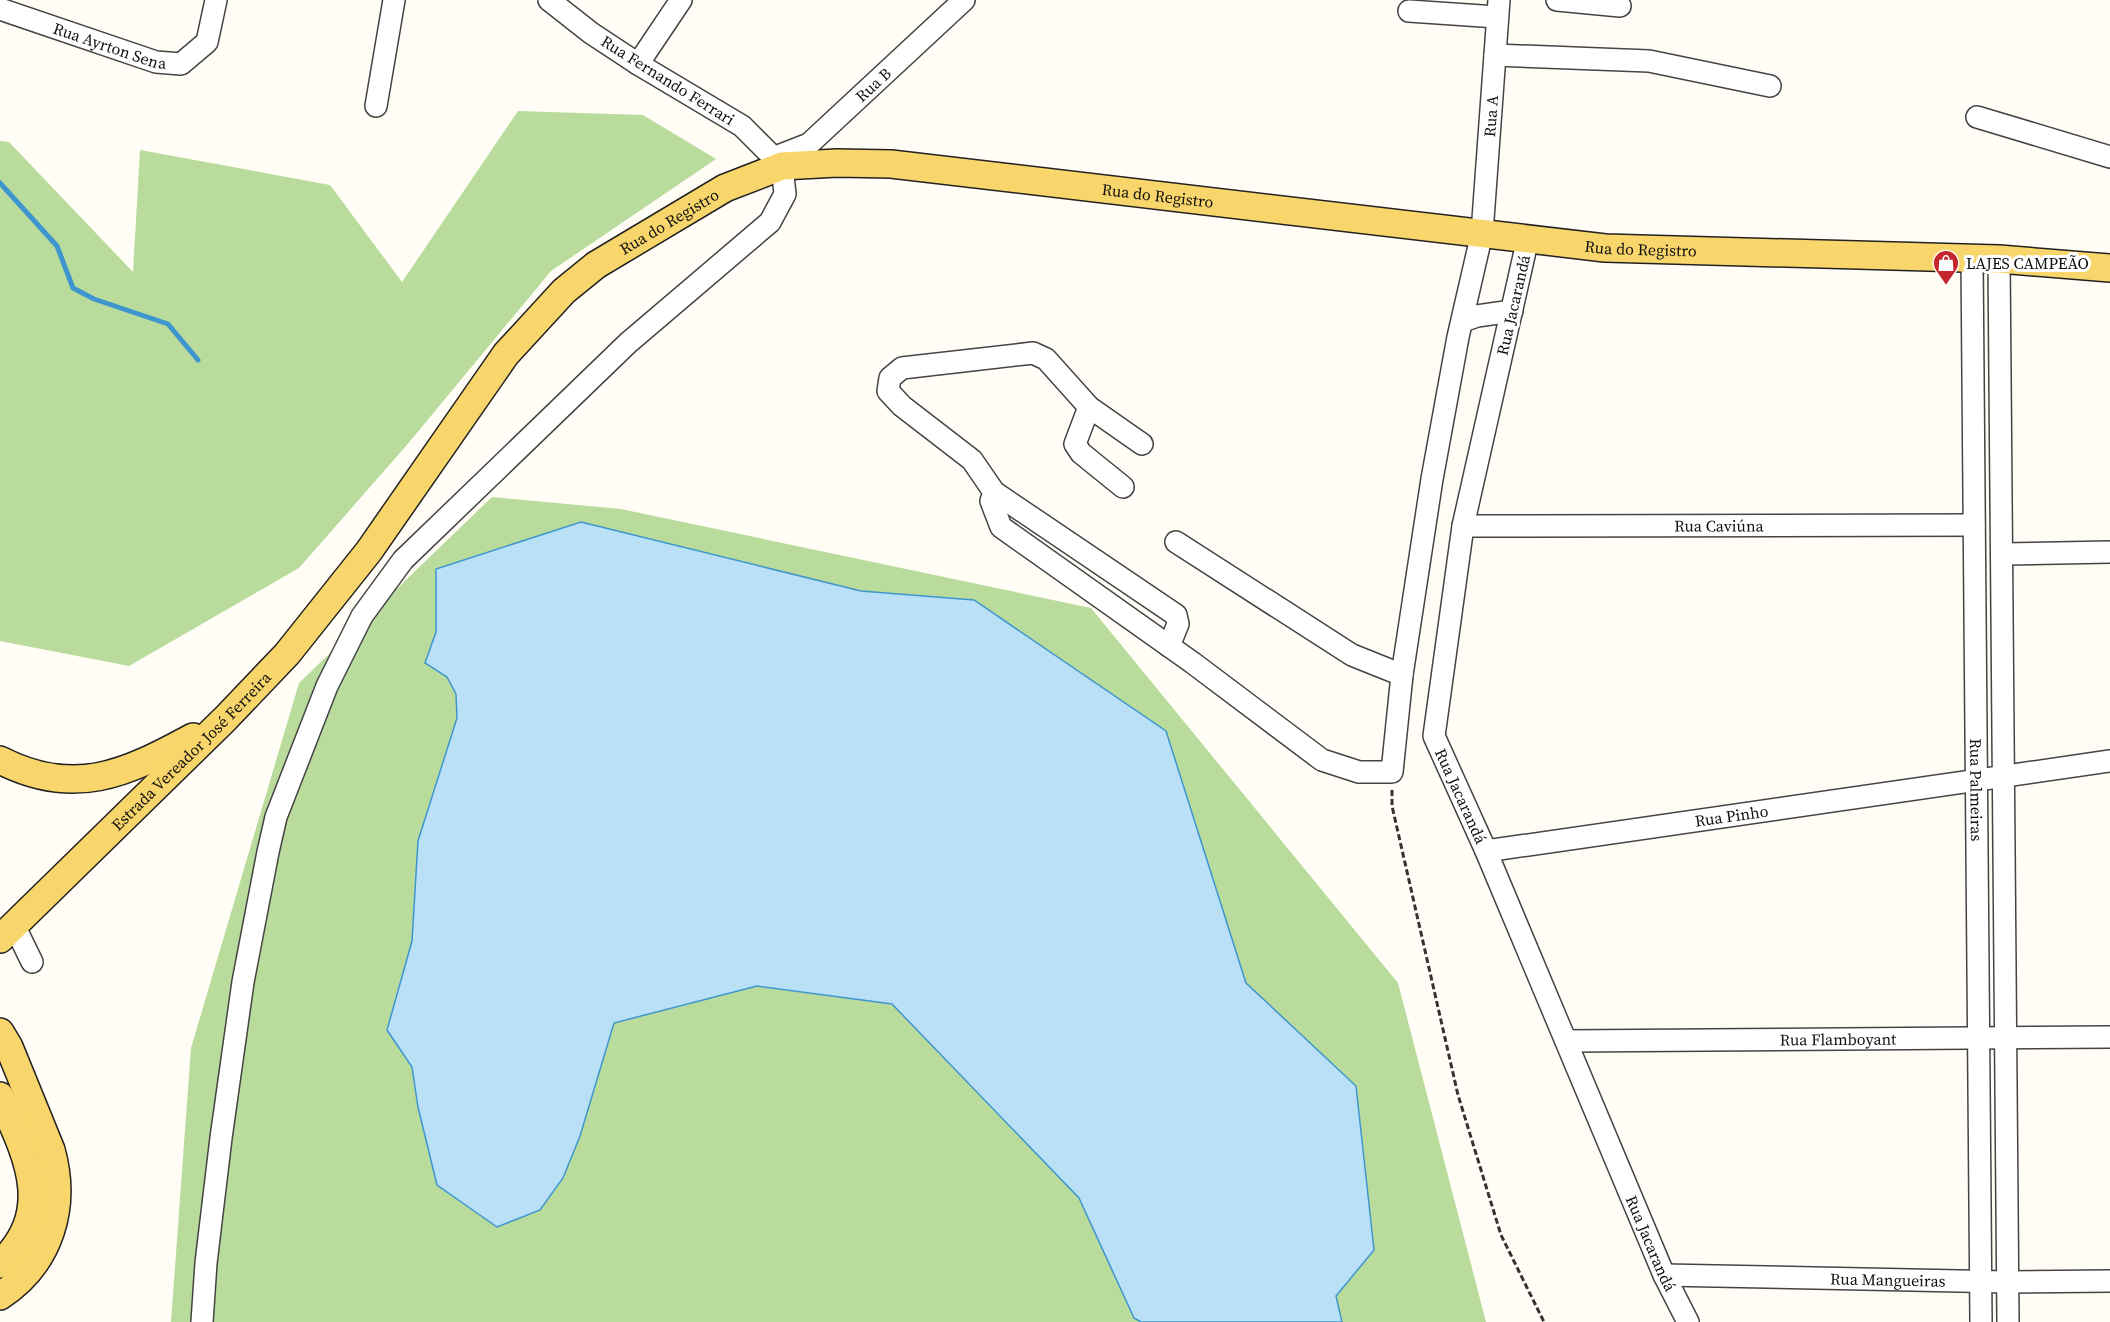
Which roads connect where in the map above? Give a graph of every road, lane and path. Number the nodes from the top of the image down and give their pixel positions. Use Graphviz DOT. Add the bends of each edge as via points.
graph roads {
  1 [pos="216,0"];
  2 [pos="394,0"];
  3 [pos="549,0"];
  4 [pos="681,0"];
  5 [pos="964,0"];
  6 [pos="1557,0"];
  7 [pos="1620,6"];
  8 [pos="0,9"];
  9 [pos="1498,9"];
  10 [pos="1409,11"];
  11 [pos="1495,55"];
  12 [pos="638,64"];
  13 [pos="1770,86"];
  14 [pos="376,106"];
  15 [pos="1977,117"];
  16 [pos="2110,157"];
  17 [pos="777,162"];
  18 [pos="1482,233"];
  19 [pos="1528,238"];
  20 [pos="1972,258"];
  21 [pos="1999,259"];
  22 [pos="2110,268"];
  23 [pos="1512,311"];
  24 [pos="1463,321"];
  25 [pos="1089,407"];
  26 [pos="1142,444"];
  27 [pos="1123,487"];
  28 [pos="994,492"];
  29 [pos="1974,525"];
  30 [pos="1463,526"];
  31 [pos="1176,542"];
  32 [pos="369,551"];
  33 [pos="2110,552"];
  34 [pos="2002,554"];
  35 [pos="1169,646"];
  36 [pos="1402,675"];
  37 [pos="225,719"];
  38 [pos="0,760"];
  39 [pos="2110,761"];
  40 [pos="1392,772"];
  41 [pos="2004,776"];
  42 [pos="1977,779"];
  43 [pos="1486,851"];
  44 [pos="7,932"];
  45 [pos="32,962"];
  46 [pos="2110,1037"];
  47 [pos="1978,1038"];
  48 [pos="2006,1038"];
  49 [pos="4,1039"];
  50 [pos="1566,1041"];
  51 [pos="0,1096"];
  52 [pos="0,1264"];
  53 [pos="1664,1275"];
  54 [pos="1980,1280"];
  55 [pos="2110,1281"];
  56 [pos="2008,1282"];
  57 [pos="0,1296"];
  58 [pos="202,1322"];
  59 [pos="1544,1322"];
  60 [pos="1688,1322"];
  61 [pos="1981,1322"];
  62 [pos="2008,1322"];
  1 -- 8 [label="street, Rua Ayrton Sena" via="207,42 181,64 156,62"];
  2 -- 14 [label="street"];
  3 -- 12 [label="street, Rua Fernando Ferrari"];
  4 -- 12 [label="street"];
  5 -- 17 [label="street, Rua B" via="809,144"];
  6 -- 7 [label="street"];
  9 -- 10 [label="street"];
  9 -- 11 [label="street, Rua A"];
  11 -- 13 [label="street" via="1649,61"];
  11 -- 18 [label="street, Rua A"];
  12 -- 17 [label="street, Rua Fernando Ferrari" via="742,126"];
  15 -- 16 [label="street"];
  17 -- 18 [label="main road, Rua do Registro" via="891,164"];
  17 -- 32 [label="main road, Rua do Registro" via="724,188 596,265 564,291 506,354"];
  17 -- 58 [label="street" via="785,194 770,222 622,349 403,560 362,616 334,670 276,817 268,852 243,982 221,1138"];
  18 -- 19 [label="main road, Rua do Registro"];
  18 -- 24 [label="street, Rua A"];
  19 -- 20 [label="main road, Rua do Registro" via="1605,248"];
  19 -- 23 [label="street, Rua Jacarandá"];
  20 -- 21 [label="main road, Rua do Registro"];
  20 -- 29 [label="street, Rua Palmeiras"];
  21 -- 22 [label="main road, Rua do Registro"];
  21 -- 34 [label="street, Rua Palmeiras"];
  23 -- 24 [label="street"];
  23 -- 30 [label="street, Rua Jacarandá"];
  24 -- 36 [label="street, Rua A" via="1432,479"];
  25 -- 26 [label="street"];
  25 -- 27 [label="street" via="1075,444"];
  25 -- 28 [label="street" via="1046,359 1033,353 902,368 890,378 888,391 972,460"];
  28 -- 35 [label="street" via="991,501 1001,527"];
  28 -- 35 [label="street" via="1176,615 1178,624"];
  29 -- 30 [label="street, Rua Caviúna"];
  29 -- 42 [label="street, Rua Palmeiras"];
  30 -- 43 [label="street, Rua Jacarandá" via="1434,736"];
  31 -- 36 [label="street" via="1352,655"];
  32 -- 37 [label="main road, Estrada Vereador José Ferreira" via="287,654"];
  33 -- 34 [label="street"];
  34 -- 41 [label="street, Rua Palmeiras"];
  35 -- 40 [label="street" via="1322,760 1359,772"];
  36 -- 40 [label="street, Rua A"];
  37 -- 38 [label="main road" via="143,762 88,779 42,777"];
  37 -- 44 [label="main road, Estrada Vereador José Ferreira"];
  39 -- 41 [label="street, Rua Pinho"];
  40 -- 59 [label="path" via="1392,806 1458,1095 1501,1235"];
  41 -- 42 [label="street, Rua Pinho"];
  41 -- 48 [label="street, Rua Palmeiras"];
  42 -- 43 [label="street, Rua Pinho"];
  42 -- 47 [label="street, Rua Palmeiras"];
  43 -- 50 [label="street, Rua Jacarandá"];
  44 -- 45 [label="street"];
  46 -- 48 [label="street, Rua Flamboyant"];
  47 -- 48 [label="street, Rua Flamboyant"];
  47 -- 50 [label="street, Rua Flamboyant"];
  47 -- 54 [label="street, Rua Palmeiras"];
  48 -- 56 [label="street, Rua Palmeiras"];
  49 -- 57 [label="main road" via="51,1150 58,1186 53,1225 46,1244 24,1276"];
  50 -- 53 [label="street, Rua Jacarandá"];
  51 -- 52 [label="main road" via="26,1156 32,1187 23,1233"];
  53 -- 54 [label="street, Rua Mangueiras"];
  53 -- 60 [label="street, Rua Jacarandá"];
  54 -- 56 [label="street, Rua Mangueiras"];
  54 -- 61 [label="street, Rua Palmeiras"];
  55 -- 56 [label="street, Rua Mangueiras"];
  56 -- 62 [label="street, Rua Palmeiras"];
}
